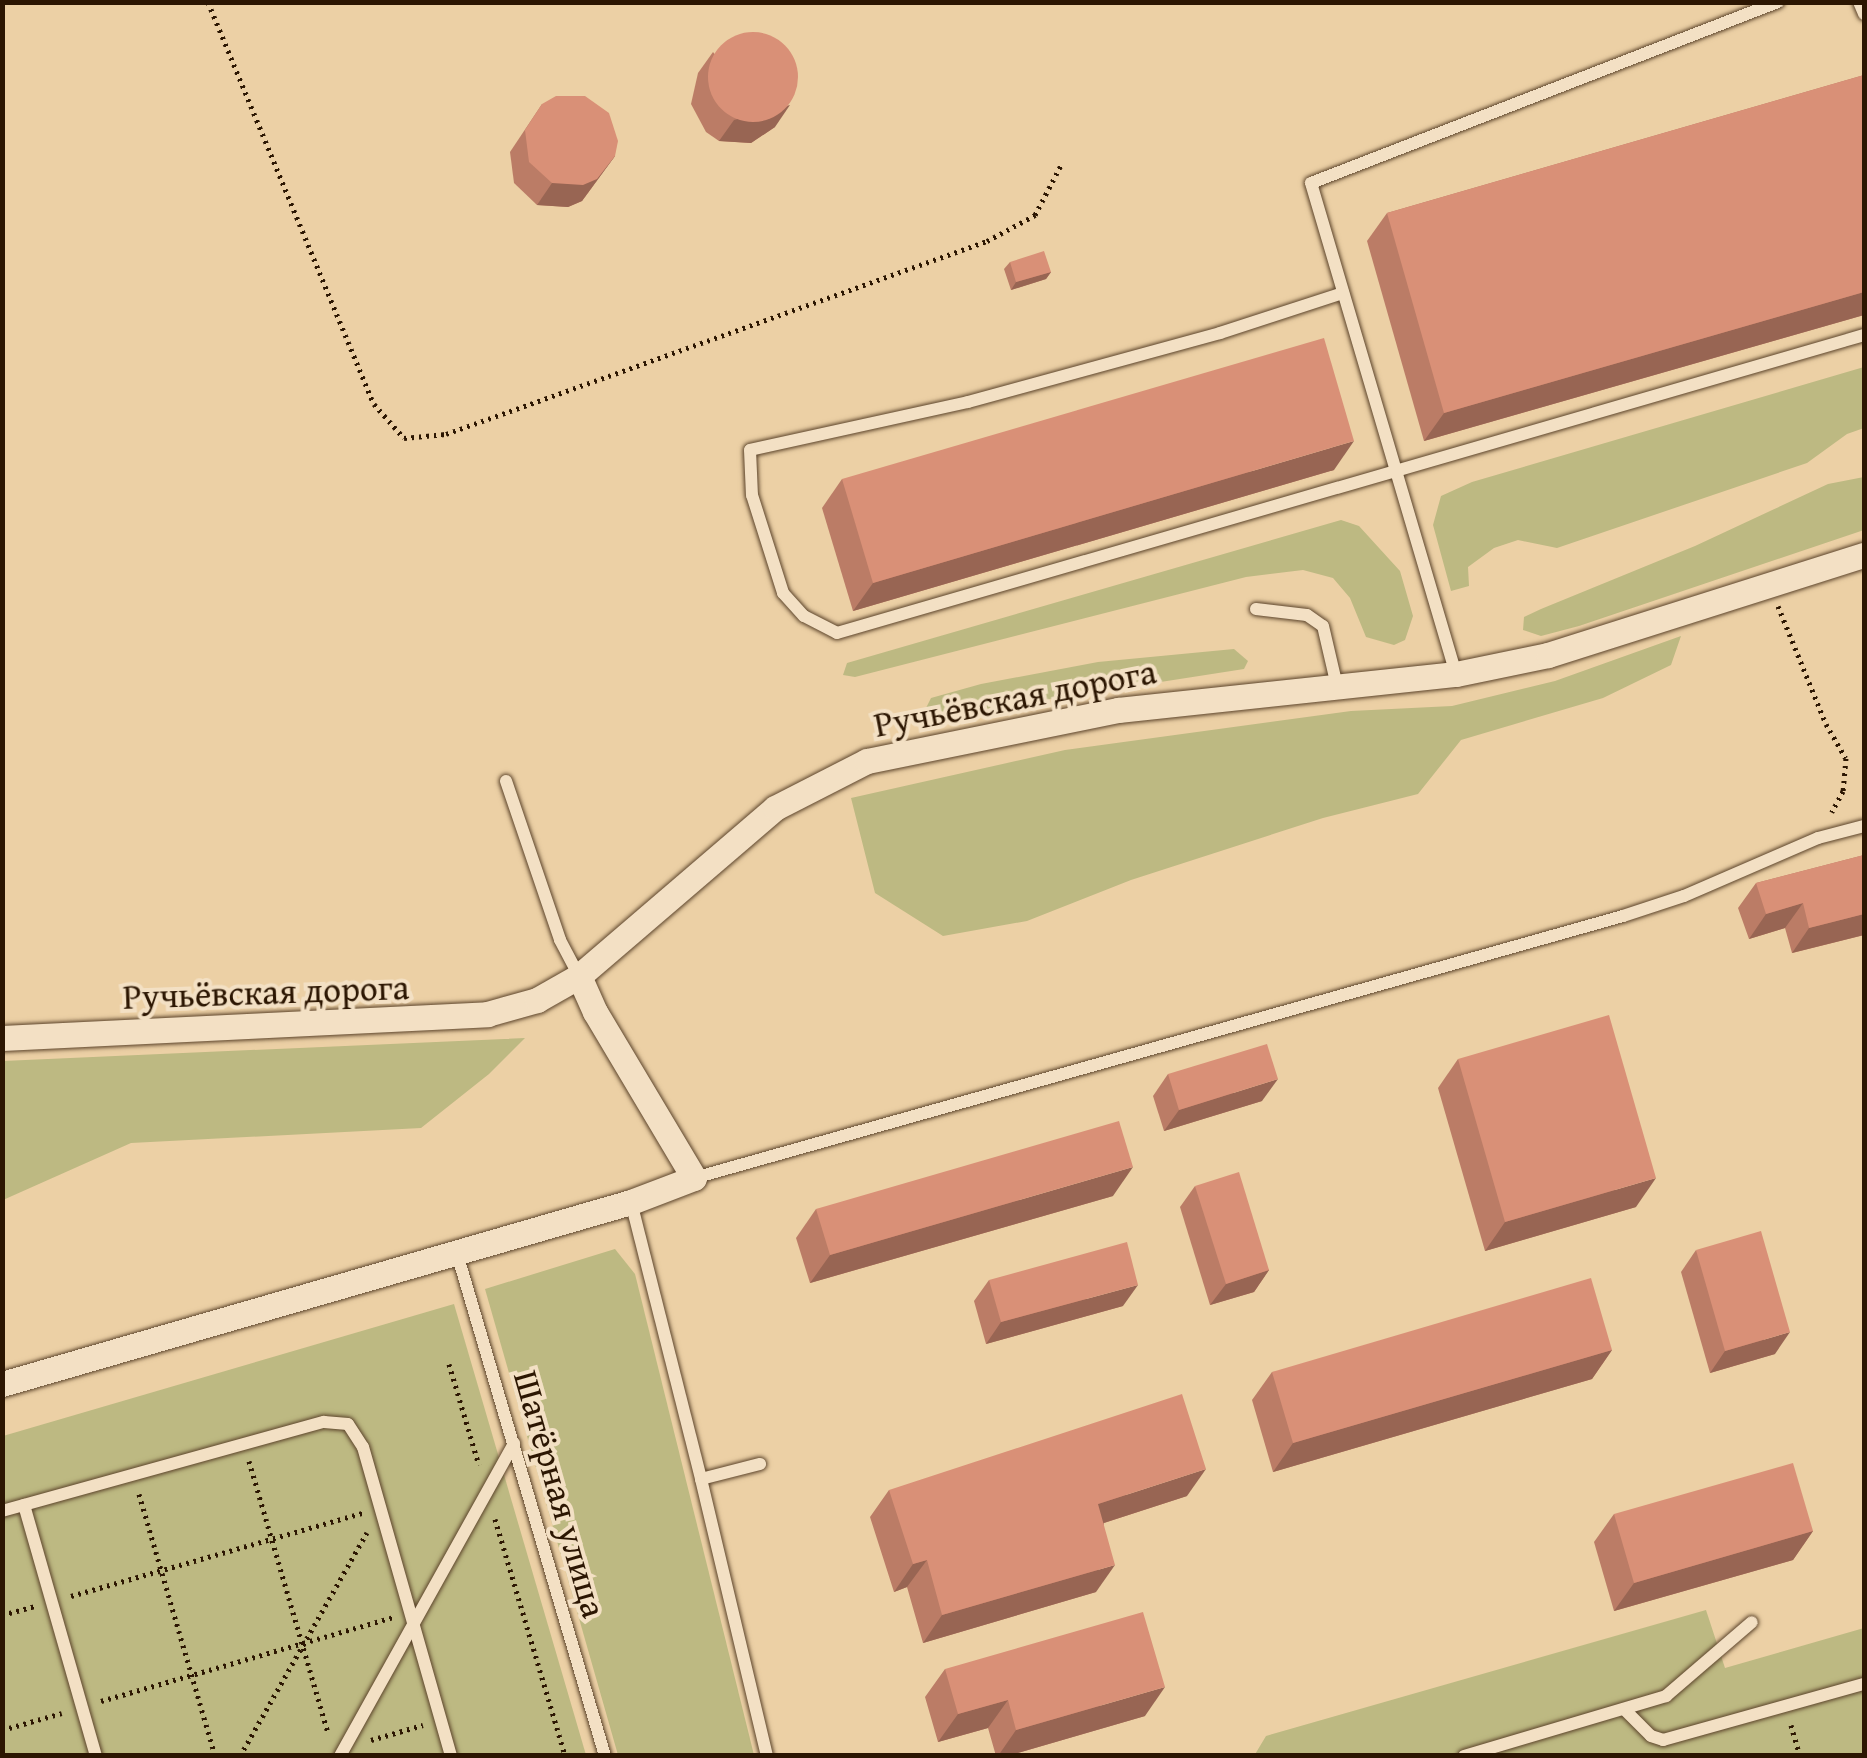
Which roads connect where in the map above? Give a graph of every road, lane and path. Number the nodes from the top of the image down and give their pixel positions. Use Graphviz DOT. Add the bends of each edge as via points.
graph roads {
  1 [pos="208,2"];
  2 [pos="1778,2"];
  3 [pos="1859,2"];
  4 [pos="1864,14"];
  5 [pos="1061,166"];
  6 [pos="1343,293"];
  7 [pos="1864,334"];
  8 [pos="1396,472"];
  9 [pos="1864,555"];
  10 [pos="1770,585"];
  11 [pos="1256,609"];
  12 [pos="1456,674"];
  13 [pos="1337,686"];
  14 [pos="506,781"];
  15 [pos="1864,826"];
  16 [pos="1818,838"];
  17 [pos="578,976"];
  18 [pos="2,1038"];
  19 [pos="694,1178"];
  20 [pos="632,1202"];
  21 [pos="456,1250"];
  22 [pos="449,1364"];
  23 [pos="2,1384"];
  24 [pos="514,1443"];
  25 [pos="244,1444"];
  26 [pos="760,1464"];
  27 [pos="134,1475"];
  28 [pos="701,1479"];
  29 [pos="487,1491"];
  30 [pos="24,1505"];
  31 [pos="380,1508"];
  32 [pos="2,1511"];
  33 [pos="272,1539"];
  34 [pos="161,1570"];
  35 [pos="52,1601"];
  36 [pos="2,1615"];
  37 [pos="412,1617"];
  38 [pos="1752,1622"];
  39 [pos="303,1644"];
  40 [pos="192,1675"];
  41 [pos="1864,1684"];
  42 [pos="1785,1706"];
  43 [pos="82,1707"];
  44 [pos="1624,1709"];
  45 [pos="441,1720"];
  46 [pos="2,1730"];
  47 [pos="342,1752"];
  48 [pos="96,1756"];
  49 [pos="216,1756"];
  50 [pos="240,1756"];
  51 [pos="451,1756"];
  52 [pos="565,1756"];
  53 [pos="605,1756"];
  54 [pos="766,1756"];
  55 [pos="1464,1756"];
  56 [pos="1800,1756"];
  1 -- 5 [label="path" via="374,404 404,438 446,434 988,241 1034,215"];
  2 -- 6 [label="lane" via="1311,182"];
  3 -- 4 [label="lane"];
  6 -- 8 [label="lane"];
  6 -- 8 [label="lane" via="968,402 750,450 752,495 770,560 783,593 804,616 837,634"];
  7 -- 8 [label="lane"];
  8 -- 12 [label="lane"];
  9 -- 10 [label="street, Ручьёвская дорога"];
  10 -- 12 [label="street, Ручьёвская дорога" via="1548,655"];
  10 -- 16 [label="path" via="1846,758 1844,791"];
  11 -- 13 [label="lane" via="1306,615 1323,626"];
  12 -- 13 [label="street, Ручьёвская дорога"];
  13 -- 17 [label="street, Ручьёвская дорога" via="1118,710 867,761 775,808"];
  14 -- 17 [label="lane"];
  15 -- 16 [label="lane"];
  16 -- 19 [label="lane" via="1623,916"];
  17 -- 18 [label="street, Ручьёвская дорога" via="537,1000 440,1020"];
  17 -- 19 [label="street"];
  19 -- 20 [label="street"];
  20 -- 21 [label="street"];
  20 -- 28 [label="lane"];
  21 -- 23 [label="street"];
  21 -- 24 [label="lane, Шатёрная улица"];
  22 -- 29 [label="path"];
  24 -- 29 [label="lane"];
  24 -- 53 [label="lane, Шатёрная улица"];
  25 -- 27 [label="lane"];
  25 -- 31 [label="lane" via="324,1422 348,1424 363,1448"];
  25 -- 33 [label="path"];
  26 -- 28 [label="lane"];
  27 -- 30 [label="lane"];
  27 -- 34 [label="path"];
  28 -- 54 [label="lane"];
  29 -- 37 [label="lane"];
  29 -- 52 [label="path"];
  30 -- 32 [label="lane"];
  30 -- 35 [label="lane"];
  31 -- 33 [label="path"];
  31 -- 37 [label="lane"];
  31 -- 39 [label="path"];
  33 -- 34 [label="path"];
  33 -- 39 [label="path"];
  34 -- 35 [label="path"];
  34 -- 40 [label="path"];
  35 -- 36 [label="path"];
  35 -- 43 [label="lane"];
  37 -- 39 [label="path"];
  37 -- 45 [label="lane"];
  37 -- 47 [label="lane"];
  38 -- 44 [label="lane" via="1666,1696"];
  39 -- 40 [label="path"];
  39 -- 47 [label="path" via="334,1752"];
  39 -- 50 [label="path"];
  40 -- 43 [label="path"];
  40 -- 49 [label="path"];
  41 -- 42 [label="lane"];
  42 -- 44 [label="lane" via="1663,1740"];
  42 -- 56 [label="path"];
  43 -- 46 [label="path"];
  43 -- 48 [label="lane"];
  44 -- 55 [label="lane"];
  45 -- 47 [label="path"];
  45 -- 51 [label="lane"];
}
